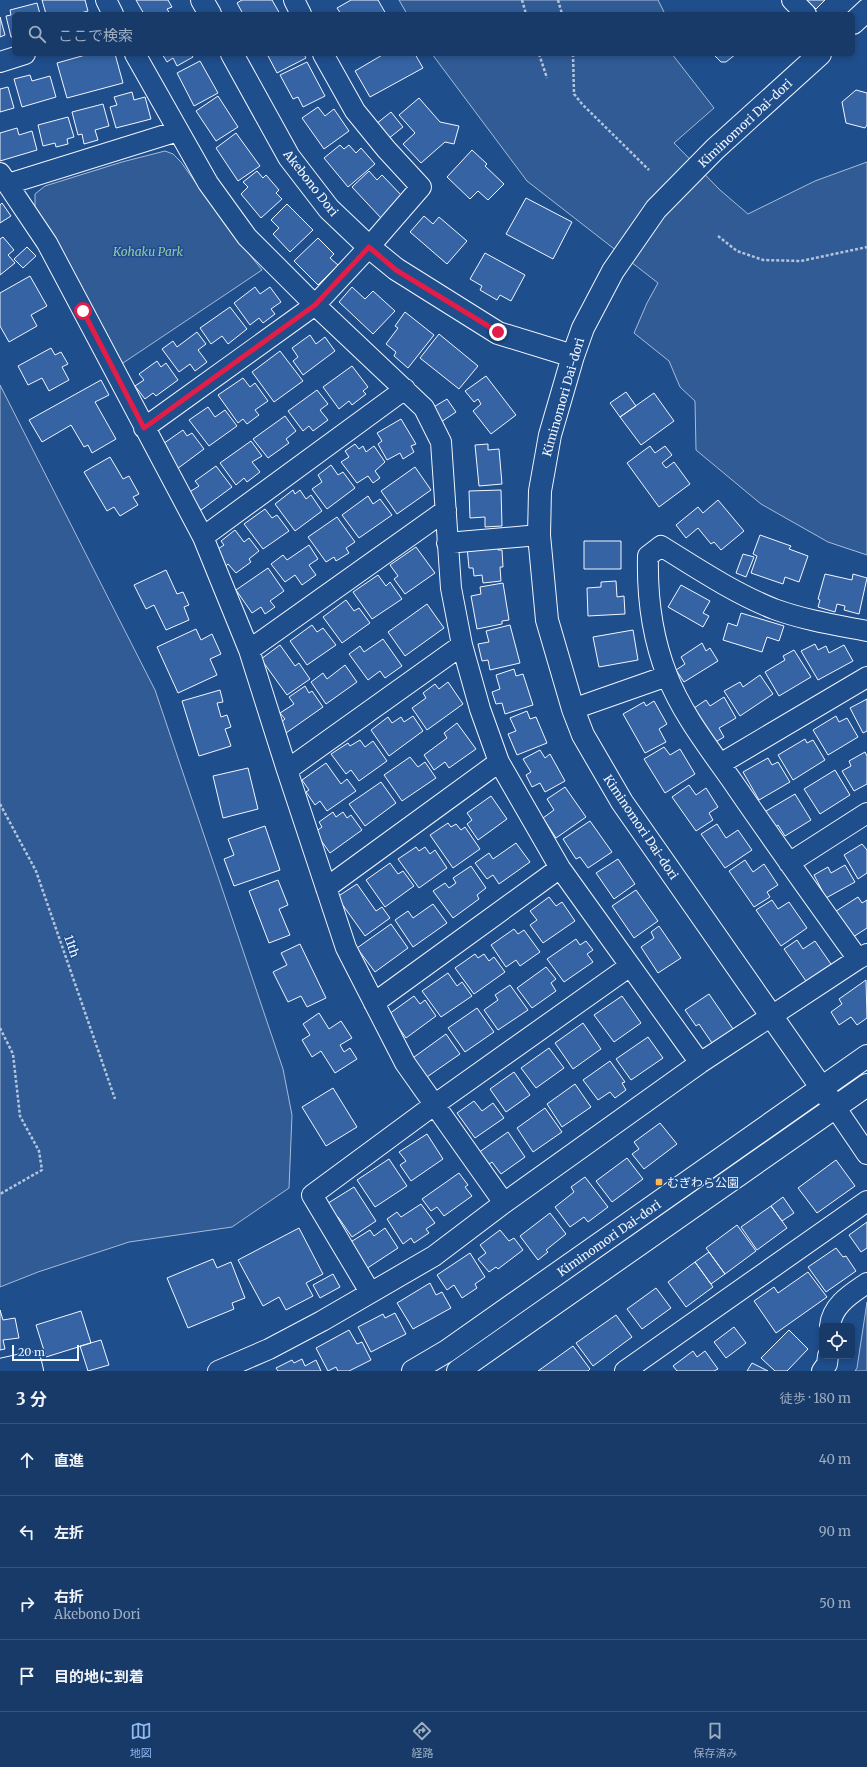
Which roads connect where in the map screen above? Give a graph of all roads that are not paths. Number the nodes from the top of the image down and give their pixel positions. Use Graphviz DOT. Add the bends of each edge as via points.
graph roads {
  1 [pos="106,0"];
  2 [pos="202,0"];
  3 [pos="294,0"];
  4 [pos="792,0"];
  5 [pos="867,10"];
  6 [pos="112,12"];
  7 [pos="209,12"];
  8 [pos="300,12"];
  9 [pos="804,12"];
  10 [pos="855,21"];
  11 [pos="19,56"];
  12 [pos="136,56"];
  13 [pos="233,56"];
  14 [pos="324,56"];
  15 [pos="818,56"];
  16 [pos="0,62"];
  17 [pos="178,131"];
  18 [pos="4,179"];
  19 [pos="369,247"];
  20 [pos="315,305"];
  21 [pos="573,356"];
  22 [pos="405,389"];
  23 [pos="144,428"];
  24 [pos="446,510"];
  25 [pos="539,535"];
  26 [pos="203,537"];
  27 [pos="447,543"];
  28 [pos="867,631"];
  29 [pos="462,645"];
  30 [pos="249,650"];
  31 [pos="667,676"];
  32 [pos="867,677"];
  33 [pos="573,709"];
  34 [pos="499,762"];
  35 [pos="720,764"];
  36 [pos="287,770"];
  37 [pos="867,813"];
  38 [pos="789,863"];
  39 [pos="560,868"];
  40 [pos="326,888"];
  41 [pos="862,957"];
  42 [pos="630,966"];
  43 [pos="374,1003"];
  44 [pos="772,1016"];
  45 [pos="867,1056"];
  46 [pos="700,1063"];
  47 [pos="867,1085"];
  48 [pos="822,1088"];
  49 [pos="434,1105"];
  50 [pos="835,1107"];
  51 [pos="867,1154"];
  52 [pos="867,1201"];
  53 [pos="504,1203"];
  54 [pos="867,1283"];
  55 [pos="370,1292"];
  56 [pos="830,1323"];
  57 [pos="828,1359"];
  58 [pos="0,1369"];
  59 [pos="468,1369"];
  60 [pos="33,1371"];
  61 [pos="218,1371"];
  62 [pos="413,1371"];
  63 [pos="624,1371"];
  64 [pos="822,1371"];
  1 -- 6 [label="street"];
  2 -- 7 [label="street"];
  3 -- 8 [label="street"];
  4 -- 9 [label="street"];
  5 -- 10 [label="street"];
  11 -- 16 [label="street"];
  12 -- 17 [label="street"];
  13 -- 19 [label="street, Akebono Dori" via="289,157 329,209"];
  14 -- 19 [label="street" via="355,111 421,187"];
  15 -- 21 [label="street, Kiminomori Dai-dori" via="715,149 656,209 613,271 583,328"];
  17 -- 18 [label="street"];
  17 -- 20 [label="street" via="208,183 247,237"];
  18 -- 23 [label="street" via="47,243"];
  19 -- 20 [label="street"];
  19 -- 21 [label="street, Akebono Dori" via="396,270 498,332"];
  20 -- 22 [label="street"];
  20 -- 23 [label="street"];
  21 -- 25 [label="street, Kiminomori Dai-dori" via="550,435 540,491"];
  22 -- 24 [label="street" via="424,408 441,442"];
  22 -- 26 [label="street"];
  23 -- 26 [label="street"];
  24 -- 27 [label="street"];
  24 -- 30 [label="street"];
  25 -- 27 [label="street"];
  25 -- 33 [label="street, Kiminomori Dai-dori" via="547,620"];
  26 -- 30 [label="street"];
  27 -- 29 [label="street" via="451,588"];
  28 -- 31 [label="street" via="815,621 774,609 733,590 661,546 648,556 648,584 651,616"];
  29 -- 34 [label="street" via="480,709"];
  29 -- 36 [label="street"];
  30 -- 36 [label="street"];
  31 -- 33 [label="street"];
  31 -- 35 [label="street" via="692,722"];
  32 -- 35 [label="street"];
  33 -- 44 [label="street, Kiminomori Dai-dori" via="583,735 622,802"];
  34 -- 39 [label="street"];
  34 -- 40 [label="street"];
  35 -- 38 [label="street"];
  36 -- 40 [label="street"];
  37 -- 38 [label="street"];
  38 -- 41 [label="street"];
  39 -- 42 [label="street"];
  39 -- 43 [label="street"];
  40 -- 43 [label="street" via="346,948"];
  41 -- 44 [label="street"];
  42 -- 46 [label="street"];
  42 -- 49 [label="street"];
  43 -- 49 [label="street" via="405,1063"];
  44 -- 46 [label="street"];
  44 -- 48 [label="street, Kiminomori Dai-dori"];
  45 -- 48 [label="street"];
  46 -- 53 [label="street"];
  47 -- 50 [label="street"];
  48 -- 50 [label="street, Kiminomori Dai-dori"];
  48 -- 62 [label="street, Kiminomori Dai-dori" via="453,1347"];
  49 -- 53 [label="street"];
  49 -- 55 [label="street" via="312,1195"];
  50 -- 51 [label="street"];
  50 -- 59 [label="street, Kiminomori Dai-dori"];
  52 -- 63 [label="street"];
  53 -- 55 [label="street" via="434,1256"];
  54 -- 56 [label="street" via="841,1301"];
  55 -- 61 [label="street" via="270,1349"];
  57 -- 64 [label="street"];
  58 -- 60 [label="street" via="31,1362"];
}
